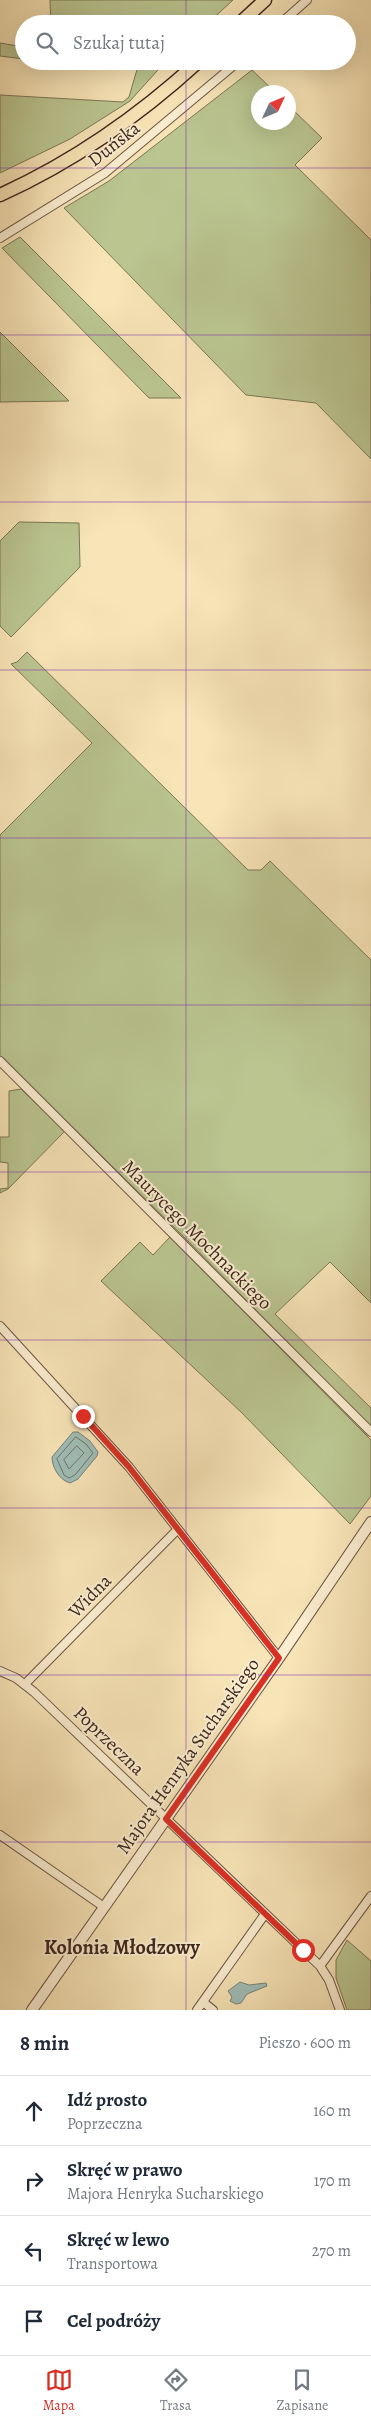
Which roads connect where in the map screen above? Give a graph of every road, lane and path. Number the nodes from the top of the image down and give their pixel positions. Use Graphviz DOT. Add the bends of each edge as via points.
graph roads {
  1 [pos="265,0"];
  2 [pos="307,0"];
  3 [pos="249,15"];
  4 [pos="290,15"];
  5 [pos="188,70"];
  6 [pos="227,70"];
  7 [pos="0,195"];
  8 [pos="0,238"];
  9 [pos="0,1061"];
  10 [pos="0,1326"];
  11 [pos="371,1432"];
  12 [pos="371,1522"];
  13 [pos="177,1530"];
  14 [pos="279,1658"];
  15 [pos="0,1671"];
  16 [pos="25,1684"];
  17 [pos="166,1819"];
  18 [pos="0,1835"];
  19 [pos="371,1896"];
  20 [pos="104,1907"];
  21 [pos="265,1914"];
  22 [pos="320,1966"];
  23 [pos="203,2002"];
  24 [pos="32,2010"];
  25 [pos="197,2010"];
  26 [pos="213,2010"];
  27 [pos="340,2010"];
  1 -- 3 [label="main road"];
  2 -- 4 [label="street"];
  5 -- 7 [label="main road" via="131,118 87,149"];
  6 -- 8 [label="street, Duńska" via="104,173"];
  9 -- 11 [label="street, Maurycego Mochnackiego"];
  10 -- 13 [label="street" via="129,1467"];
  12 -- 14 [label="street, Majora Henryka Sucharskiego"];
  13 -- 14 [label="street"];
  13 -- 16 [label="street, Widna"];
  14 -- 17 [label="street, Majora Henryka Sucharskiego"];
  15 -- 16 [label="street, Poprzeczna"];
  16 -- 17 [label="street, Poprzeczna"];
  17 -- 20 [label="street, Majora Henryka Sucharskiego"];
  17 -- 21 [label="street, Poprzeczna"];
  18 -- 20 [label="street"];
  19 -- 22 [label="street"];
  20 -- 24 [label="street, Majora Henryka Sucharskiego"];
  21 -- 22 [label="street, Poprzeczna"];
  21 -- 23 [label="street"];
  22 -- 27 [label="street, Poprzeczna"];
  23 -- 25 [label="street"];
  23 -- 26 [label="street"];
}
